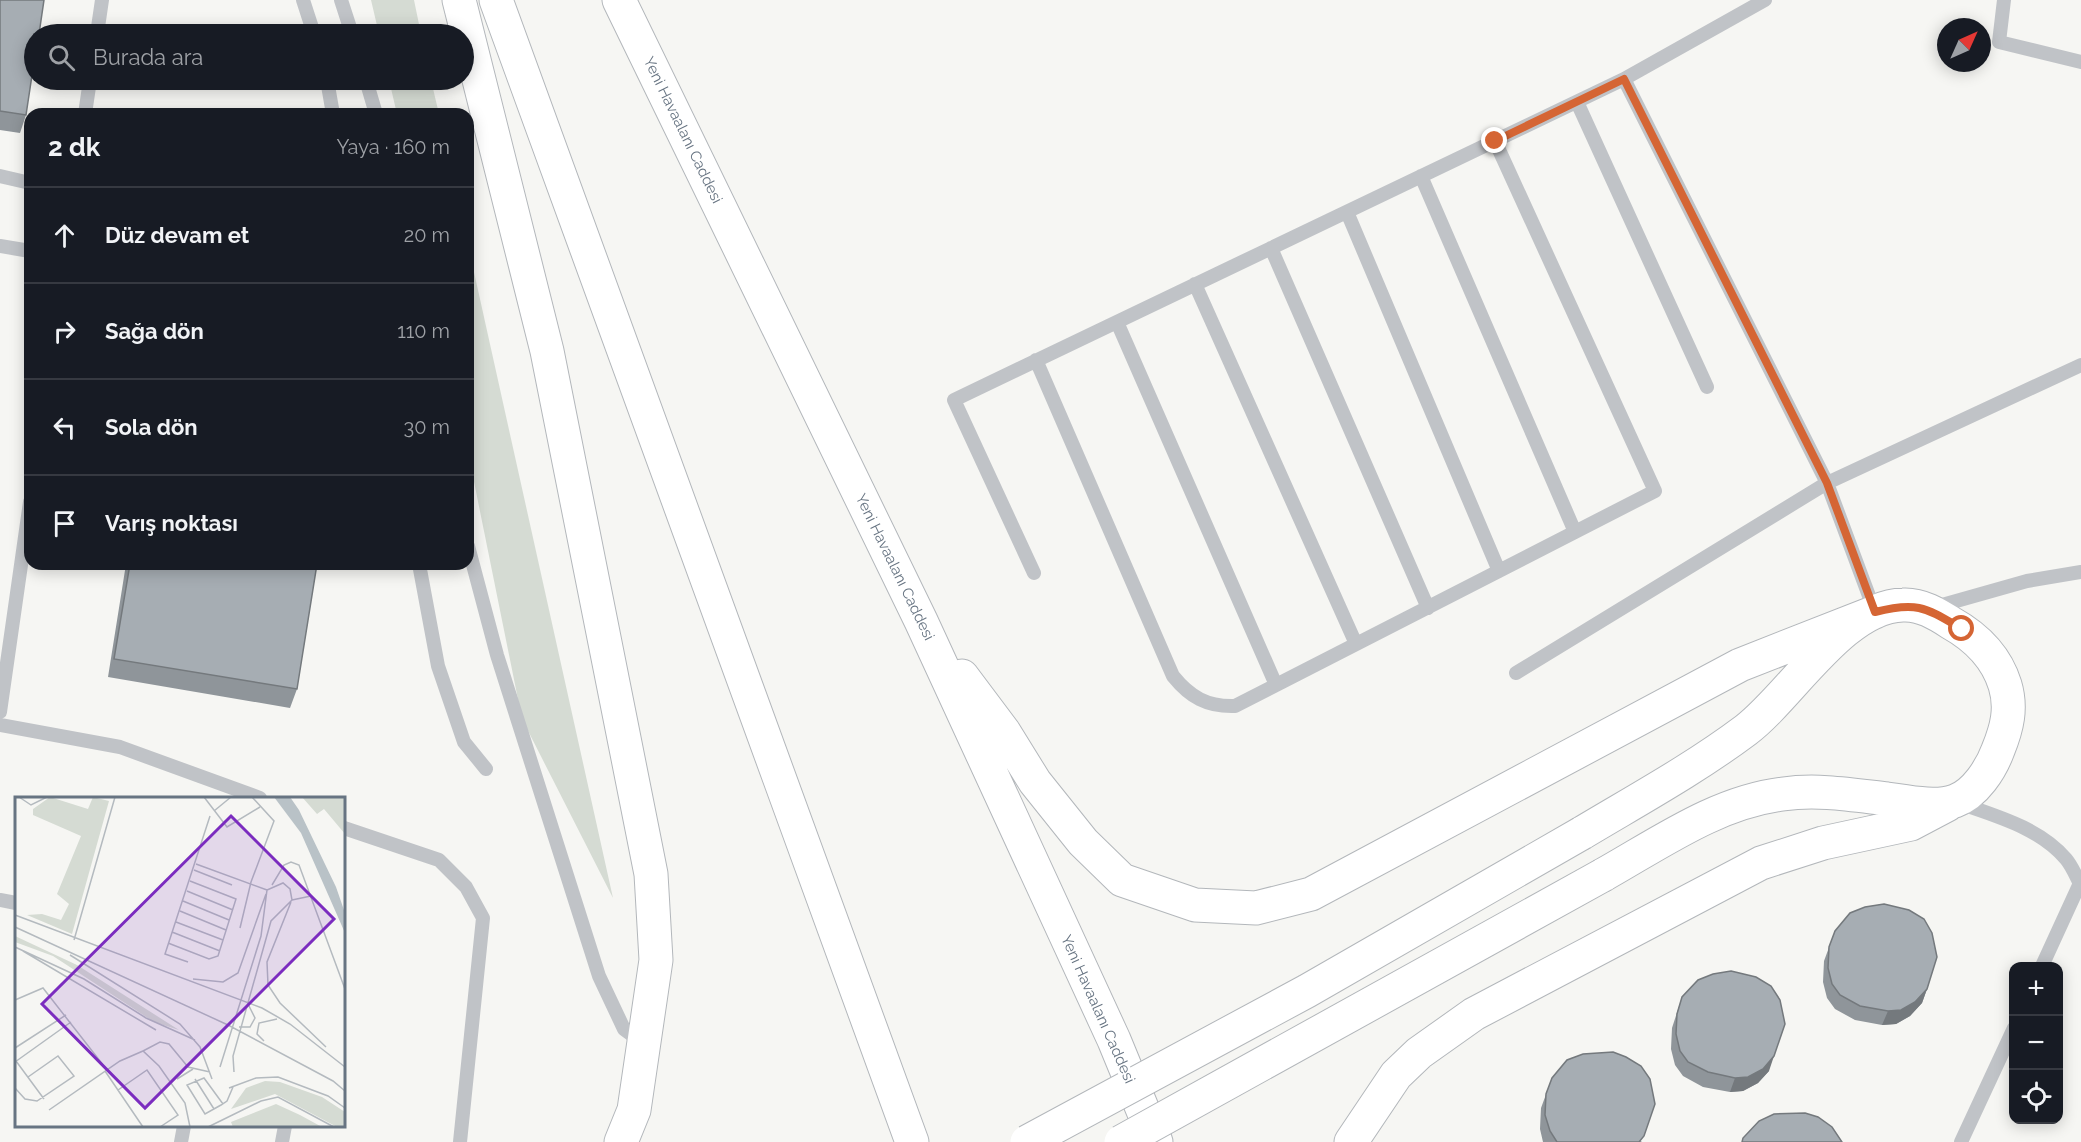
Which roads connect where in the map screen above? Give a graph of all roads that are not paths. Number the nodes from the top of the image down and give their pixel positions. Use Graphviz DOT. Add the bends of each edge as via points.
graph roads {
  1 [pos="102,0"];
  2 [pos="303,0"];
  3 [pos="341,0"];
  4 [pos="459,0"];
  5 [pos="496,0"];
  6 [pos="619,0"];
  7 [pos="1765,0"];
  8 [pos="2004,0"];
  9 [pos="98,24"];
  10 [pos="311,24"];
  11 [pos="349,24"];
  12 [pos="465,24"];
  13 [pos="474,60"];
  14 [pos="2081,62"];
  15 [pos="1624,79"];
  16 [pos="89,90"];
  17 [pos="329,90"];
  18 [pos="369,90"];
  19 [pos="1577,102"];
  20 [pos="87,108"];
  21 [pos="332,108"];
  22 [pos="374,108"];
  23 [pos="1495,141"];
  24 [pos="0,176"];
  25 [pos="1421,176"];
  26 [pos="24,182"];
  27 [pos="1347,212"];
  28 [pos="0,246"];
  29 [pos="1271,248"];
  30 [pos="24,250"];
  31 [pos="1195,284"];
  32 [pos="1117,322"];
  33 [pos="1036,360"];
  34 [pos="2081,365"];
  35 [pos="1707,387"];
  36 [pos="1827,483"];
  37 [pos="1575,532"];
  38 [pos="24,544"];
  39 [pos="474,569"];
  40 [pos="420,570"];
  41 [pos="1499,571"];
  42 [pos="2081,572"];
  43 [pos="1034,573"];
  44 [pos="1428,608"];
  45 [pos="1928,609"];
  46 [pos="1875,612"];
  47 [pos="921,621"];
  48 [pos="1356,644"];
  49 [pos="1516,673"];
  50 [pos="1276,685"];
  51 [pos="0,712"];
  52 [pos="0,725"];
  53 [pos="486,769"];
  54 [pos="257,797"];
  55 [pos="1954,801"];
  56 [pos="345,828"];
  57 [pos="2080,882"];
  58 [pos="0,900"];
  59 [pos="15,903"];
  60 [pos="2044,962"];
  61 [pos="2009,1037"];
  62 [pos="1114,1040"];
  63 [pos="644,1043"];
  64 [pos="184,1127"];
  65 [pos="285,1127"];
  66 [pos="181,1142"];
  67 [pos="282,1142"];
  68 [pos="460,1142"];
  69 [pos="621,1142"];
  70 [pos="912,1142"];
  71 [pos="1027,1142"];
  72 [pos="1121,1142"];
  73 [pos="1136,1142"];
  74 [pos="1156,1142"];
  75 [pos="1351,1142"];
  76 [pos="1961,1142"];
  1 -- 9 [label="lane"];
  2 -- 10 [label="lane"];
  3 -- 11 [label="lane"];
  4 -- 12 [label="main road"];
  5 -- 70 [label="main road"];
  6 -- 47 [label="main road, Yeni Havaalanı Caddesi"];
  7 -- 15 [label="lane"];
  8 -- 14 [label="lane" via="1999,42"];
  13 -- 63 [label="main road" via="547,351 651,874 656,960"];
  15 -- 19 [label="lane"];
  15 -- 36 [label="lane"];
  16 -- 20 [label="lane"];
  17 -- 21 [label="lane"];
  18 -- 22 [label="lane"];
  19 -- 23 [label="lane"];
  19 -- 35 [label="lane"];
  23 -- 25 [label="lane"];
  23 -- 37 [label="lane" via="1655,490"];
  24 -- 26 [label="lane"];
  25 -- 27 [label="lane"];
  25 -- 37 [label="lane"];
  27 -- 29 [label="lane"];
  27 -- 41 [label="lane"];
  28 -- 30 [label="lane"];
  29 -- 31 [label="lane"];
  29 -- 44 [label="lane"];
  31 -- 32 [label="lane"];
  31 -- 48 [label="lane"];
  32 -- 33 [label="lane"];
  32 -- 50 [label="lane"];
  33 -- 43 [label="lane" via="954,400"];
  33 -- 50 [label="lane" via="1173,676 1197,699 1222,707 1235,706"];
  34 -- 36 [label="lane"];
  36 -- 46 [label="lane"];
  36 -- 49 [label="lane"];
  37 -- 41 [label="lane"];
  38 -- 51 [label="lane"];
  39 -- 63 [label="lane" via="497,655 599,976 624,1029"];
  40 -- 53 [label="lane" via="438,666 464,742"];
  41 -- 44 [label="lane"];
  42 -- 45 [label="lane" via="2027,581"];
  44 -- 48 [label="lane"];
  45 -- 46 [label="main road" via="1903,604"];
  45 -- 55 [label="main road" via="1980,642 1996,664 2010,708 1992,767 1967,794"];
  46 -- 47 [label="main road" via="1740,665 1311,894 1256,908 1195,905 1122,880 1083,842 1035,782 1004,732"];
  46 -- 71 [label="main road, bridge" via="1843,632 1749,728 1698,764 1307,991"];
  47 -- 62 [label="main road, Yeni Havaalanı Caddesi"];
  48 -- 50 [label="lane"];
  52 -- 54 [label="lane" via="120,747"];
  55 -- 57 [label="lane" via="2004,818 2047,841 2067,860"];
  55 -- 72 [label="main road, bridge" via="1918,803 1829,792 1783,794 1726,807"];
  55 -- 75 [label="main road" via="1911,824 1823,843 1761,863 1474,1014 1419,1053 1396,1075"];
  56 -- 68 [label="lane" via="439,860 466,887 483,918"];
  57 -- 60 [label="lane"];
  58 -- 59 [label="lane"];
  61 -- 76 [label="lane"];
  62 -- 73 [label="main road"];
  62 -- 74 [label="main road, Yeni Havaalanı Caddesi"];
  63 -- 69 [label="main road" via="634,1110"];
  64 -- 66 [label="lane"];
  65 -- 67 [label="lane"];
}
